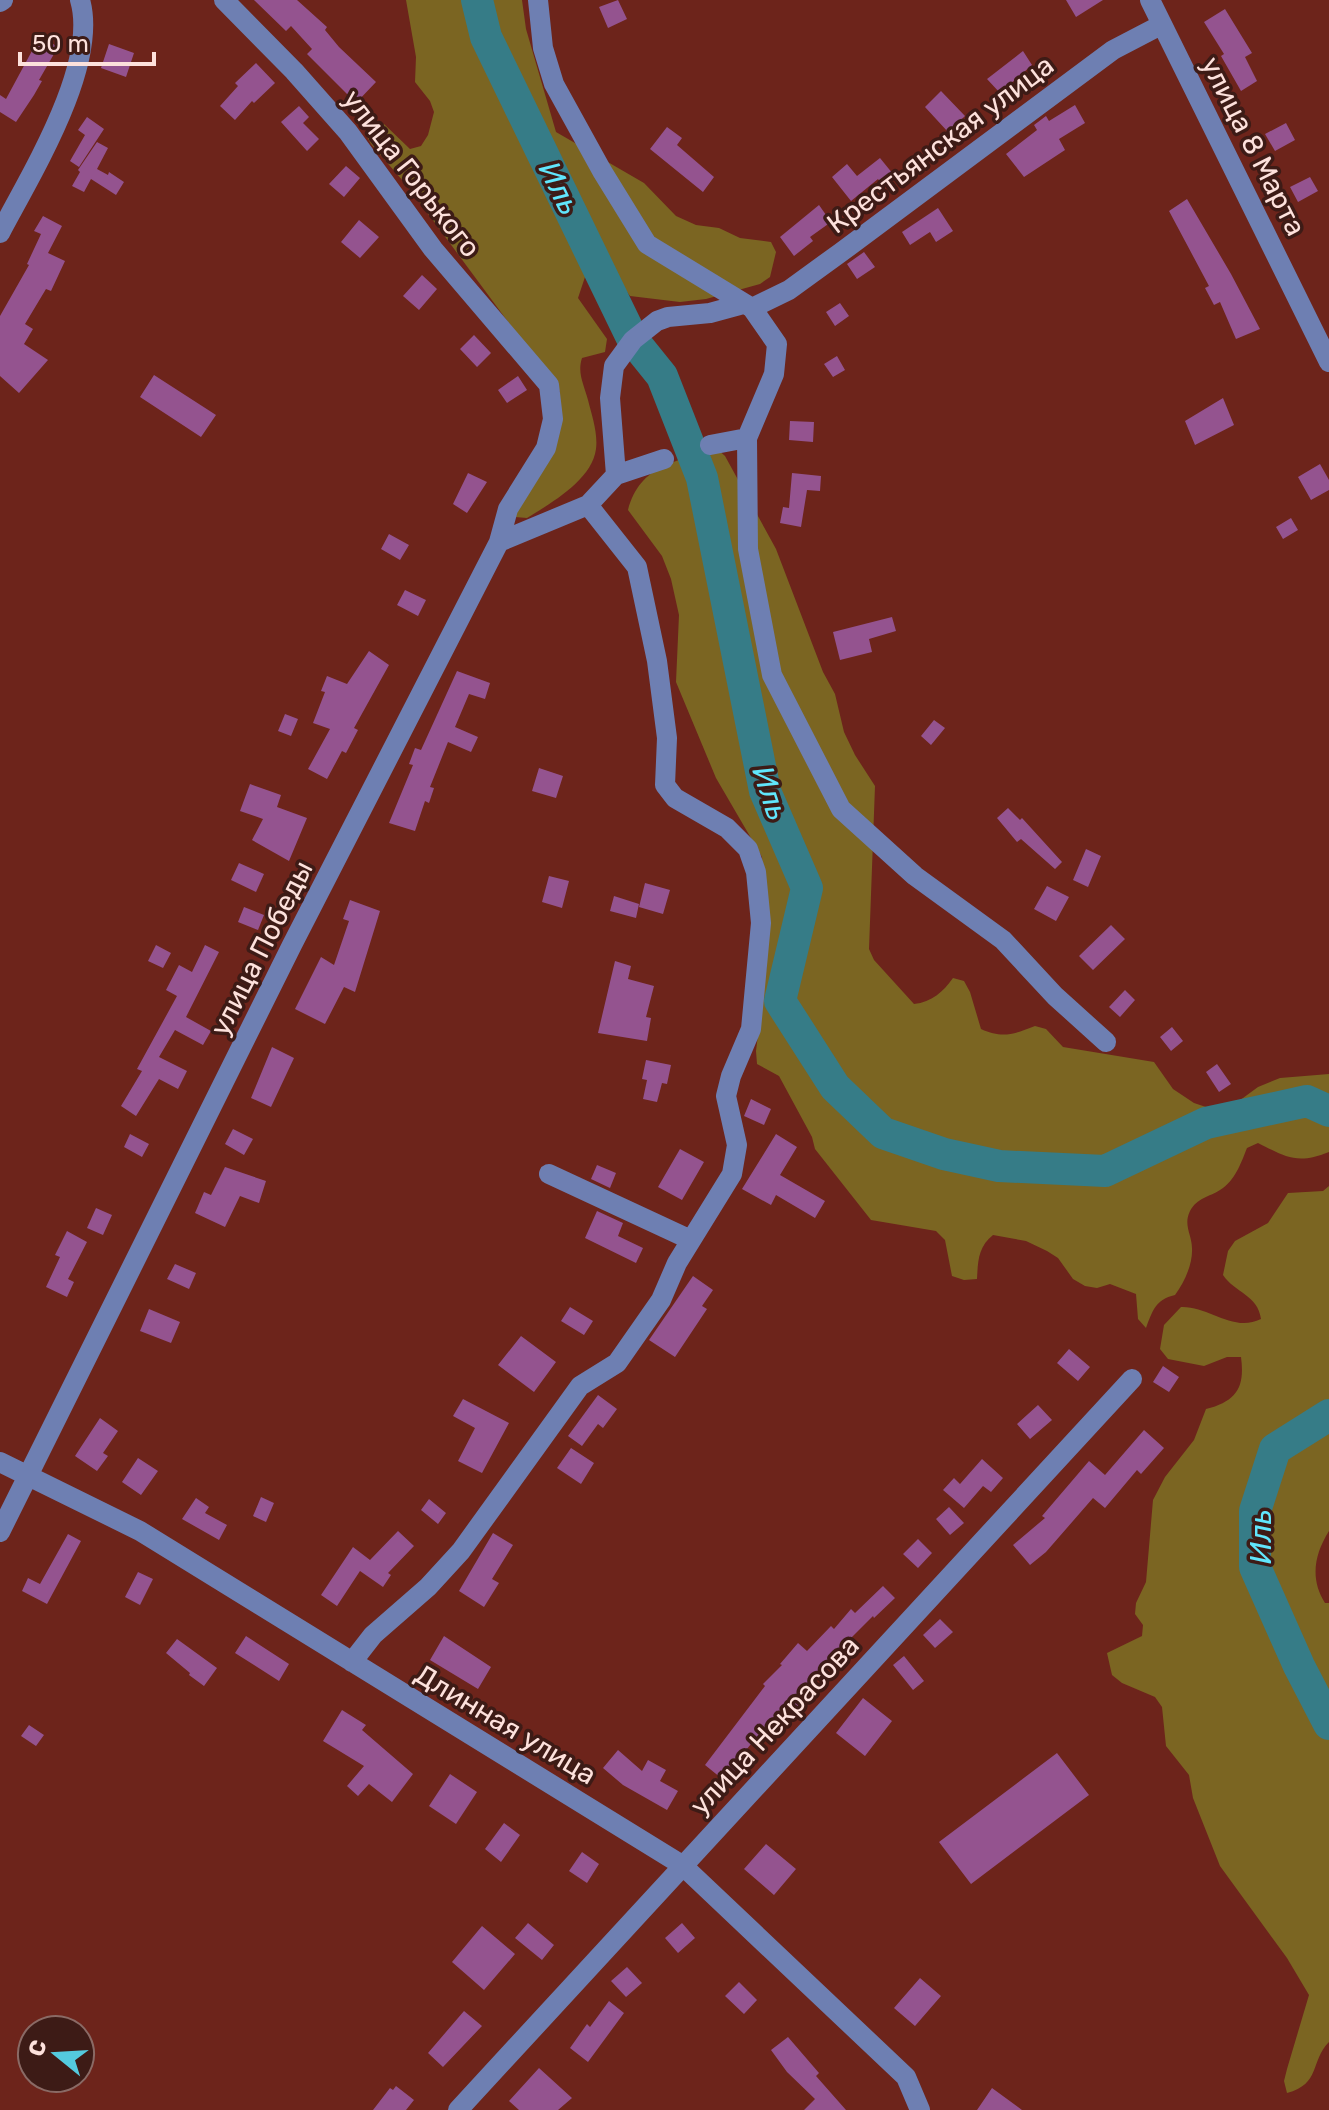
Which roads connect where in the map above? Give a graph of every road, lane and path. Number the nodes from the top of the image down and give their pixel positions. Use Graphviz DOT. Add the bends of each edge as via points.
graph roads {
  1 [pos="80,0"];
  2 [pos="224,0"];
  3 [pos="538,0"];
  4 [pos="1150,0"];
  5 [pos="1161,25"];
  6 [pos="0,233"];
  7 [pos="748,306"];
  8 [pos="1329,362"];
  9 [pos="549,385"];
  10 [pos="747,438"];
  11 [pos="710,445"];
  12 [pos="664,459"];
  13 [pos="616,475"];
  14 [pos="588,505"];
  15 [pos="499,542"];
  16 [pos="1106,1042"];
  17 [pos="549,1174"];
  18 [pos="691,1240"];
  19 [pos="1132,1379"];
  20 [pos="0,1462"];
  21 [pos="29,1477"];
  22 [pos="0,1532"];
  23 [pos="352,1662"];
  24 [pos="682,1865"];
  25 [pos="458,2110"];
  26 [pos="920,2110"];
  1 -- 6 [label="street" via="83,47 69,90"];
  2 -- 9 [label="street, улица Горького" via="348,132 433,249"];
  3 -- 7 [label="street" via="543,48 554,84 647,244"];
  4 -- 5 [label="street, улица 8 Марта"];
  5 -- 7 [label="street, Крестьянская улица" via="1113,50 802,281"];
  5 -- 8 [label="street, улица 8 Марта"];
  7 -- 10 [label="street" via="777,344 774,374"];
  7 -- 13 [label="street, Крестьянская улица" via="668,317 633,340 614,366 610,398"];
  9 -- 15 [label="street, улица Победы" via="553,419 546,448 508,509"];
  10 -- 11 [label="street"];
  10 -- 16 [label="street" via="748,549 772,675 841,809 915,876 1003,940"];
  12 -- 13 [label="street"];
  13 -- 14 [label="street"];
  14 -- 15 [label="street"];
  14 -- 18 [label="street" via="637,567 667,738 665,785 675,798 727,828 748,849 756,872 761,923 751,1029 726,1096 737,1145 732,1174"];
  15 -- 21 [label="street, улица Победы"];
  17 -- 18 [label="street"];
  18 -- 23 [label="street" via="661,1300 617,1363 580,1386 461,1551"];
  19 -- 24 [label="street, улица Некрасова"];
  20 -- 21 [label="street, Длинная улица"];
  21 -- 22 [label="street, улица Победы"];
  21 -- 23 [label="street, Длинная улица" via="140,1531"];
  23 -- 24 [label="street, Длинная улица"];
  24 -- 25 [label="street, улица Некрасова"];
  24 -- 26 [label="street, Длинная улица" via="906,2077"];
}
